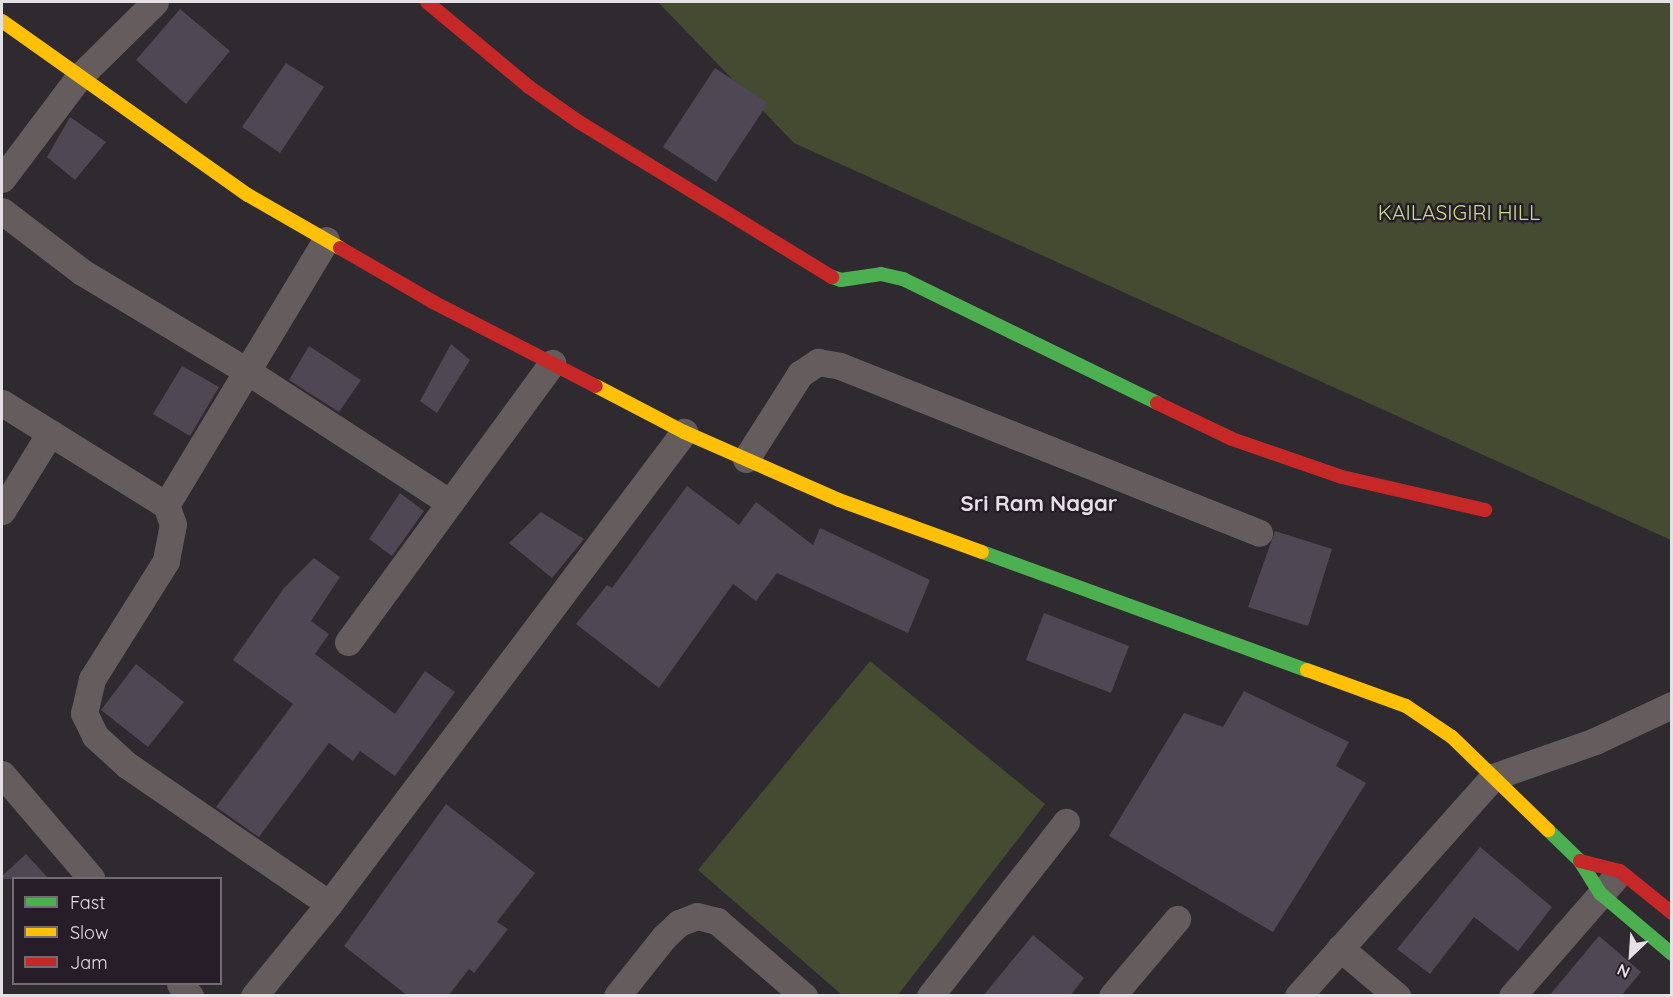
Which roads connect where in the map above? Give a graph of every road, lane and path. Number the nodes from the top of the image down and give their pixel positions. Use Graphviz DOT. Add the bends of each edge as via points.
graph roads {
  1 [pos="154,2"];
  2 [pos="427,2"];
  3 [pos="2,21"];
  4 [pos="78,78"];
  5 [pos="2,179"];
  6 [pos="2,211"];
  7 [pos="326,240"];
  8 [pos="552,363"];
  9 [pos="247,371"];
  10 [pos="2,403"];
  11 [pos="684,432"];
  12 [pos="50,433"];
  13 [pos="746,459"];
  14 [pos="450,503"];
  15 [pos="166,505"];
  16 [pos="1485,510"];
  17 [pos="2,511"];
  18 [pos="1259,533"];
  19 [pos="348,642"];
  20 [pos="1671,705"];
  21 [pos="2,774"];
  22 [pos="1493,777"];
  23 [pos="1066,822"];
  24 [pos="1580,861"];
  25 [pos="1620,871"];
  26 [pos="89,877"];
  27 [pos="1600,894"];
  28 [pos="329,904"];
  29 [pos="1671,913"];
  30 [pos="1177,919"];
  31 [pos="1340,948"];
  32 [pos="1671,954"];
  33 [pos="254,996"];
  34 [pos="617,996"];
  35 [pos="804,996"];
  36 [pos="930,996"];
  37 [pos="1112,996"];
  38 [pos="1298,996"];
  39 [pos="1397,996"];
  40 [pos="1512,996"];
  1 -- 4 [label="street"];
  2 -- 16 [label="street" via="529,87 571,116 828,275 841,280 881,274 898,277 1243,444 1342,477"];
  3 -- 4 [label="street"];
  4 -- 5 [label="street"];
  4 -- 7 [label="street" via="248,195"];
  6 -- 9 [label="street" via="82,272"];
  7 -- 8 [label="street"];
  7 -- 9 [label="street"];
  8 -- 11 [label="street"];
  8 -- 14 [label="street"];
  9 -- 14 [label="street"];
  9 -- 15 [label="street"];
  10 -- 12 [label="street"];
  11 -- 13 [label="street"];
  11 -- 28 [label="street"];
  12 -- 15 [label="street"];
  12 -- 17 [label="street"];
  13 -- 18 [label="street" via="800,374 818,362 840,366"];
  13 -- 22 [label="street" via="839,500 1396,701 1452,737"];
  14 -- 19 [label="street"];
  15 -- 28 [label="street" via="173,524 166,561 92,679 84,713 95,736 127,765"];
  20 -- 22 [label="street" via="1595,741"];
  21 -- 26 [label="street"];
  22 -- 24 [label="street"];
  22 -- 31 [label="street"];
  23 -- 36 [label="street"];
  24 -- 25 [label="street"];
  24 -- 27 [label="street"];
  25 -- 27 [label="street"];
  25 -- 29 [label="street"];
  27 -- 32 [label="street"];
  27 -- 40 [label="street"];
  28 -- 33 [label="street"];
  30 -- 37 [label="street"];
  31 -- 38 [label="street"];
  31 -- 39 [label="street"];
  34 -- 35 [label="street" via="664,938 679,923 697,916 717,921"];
}
